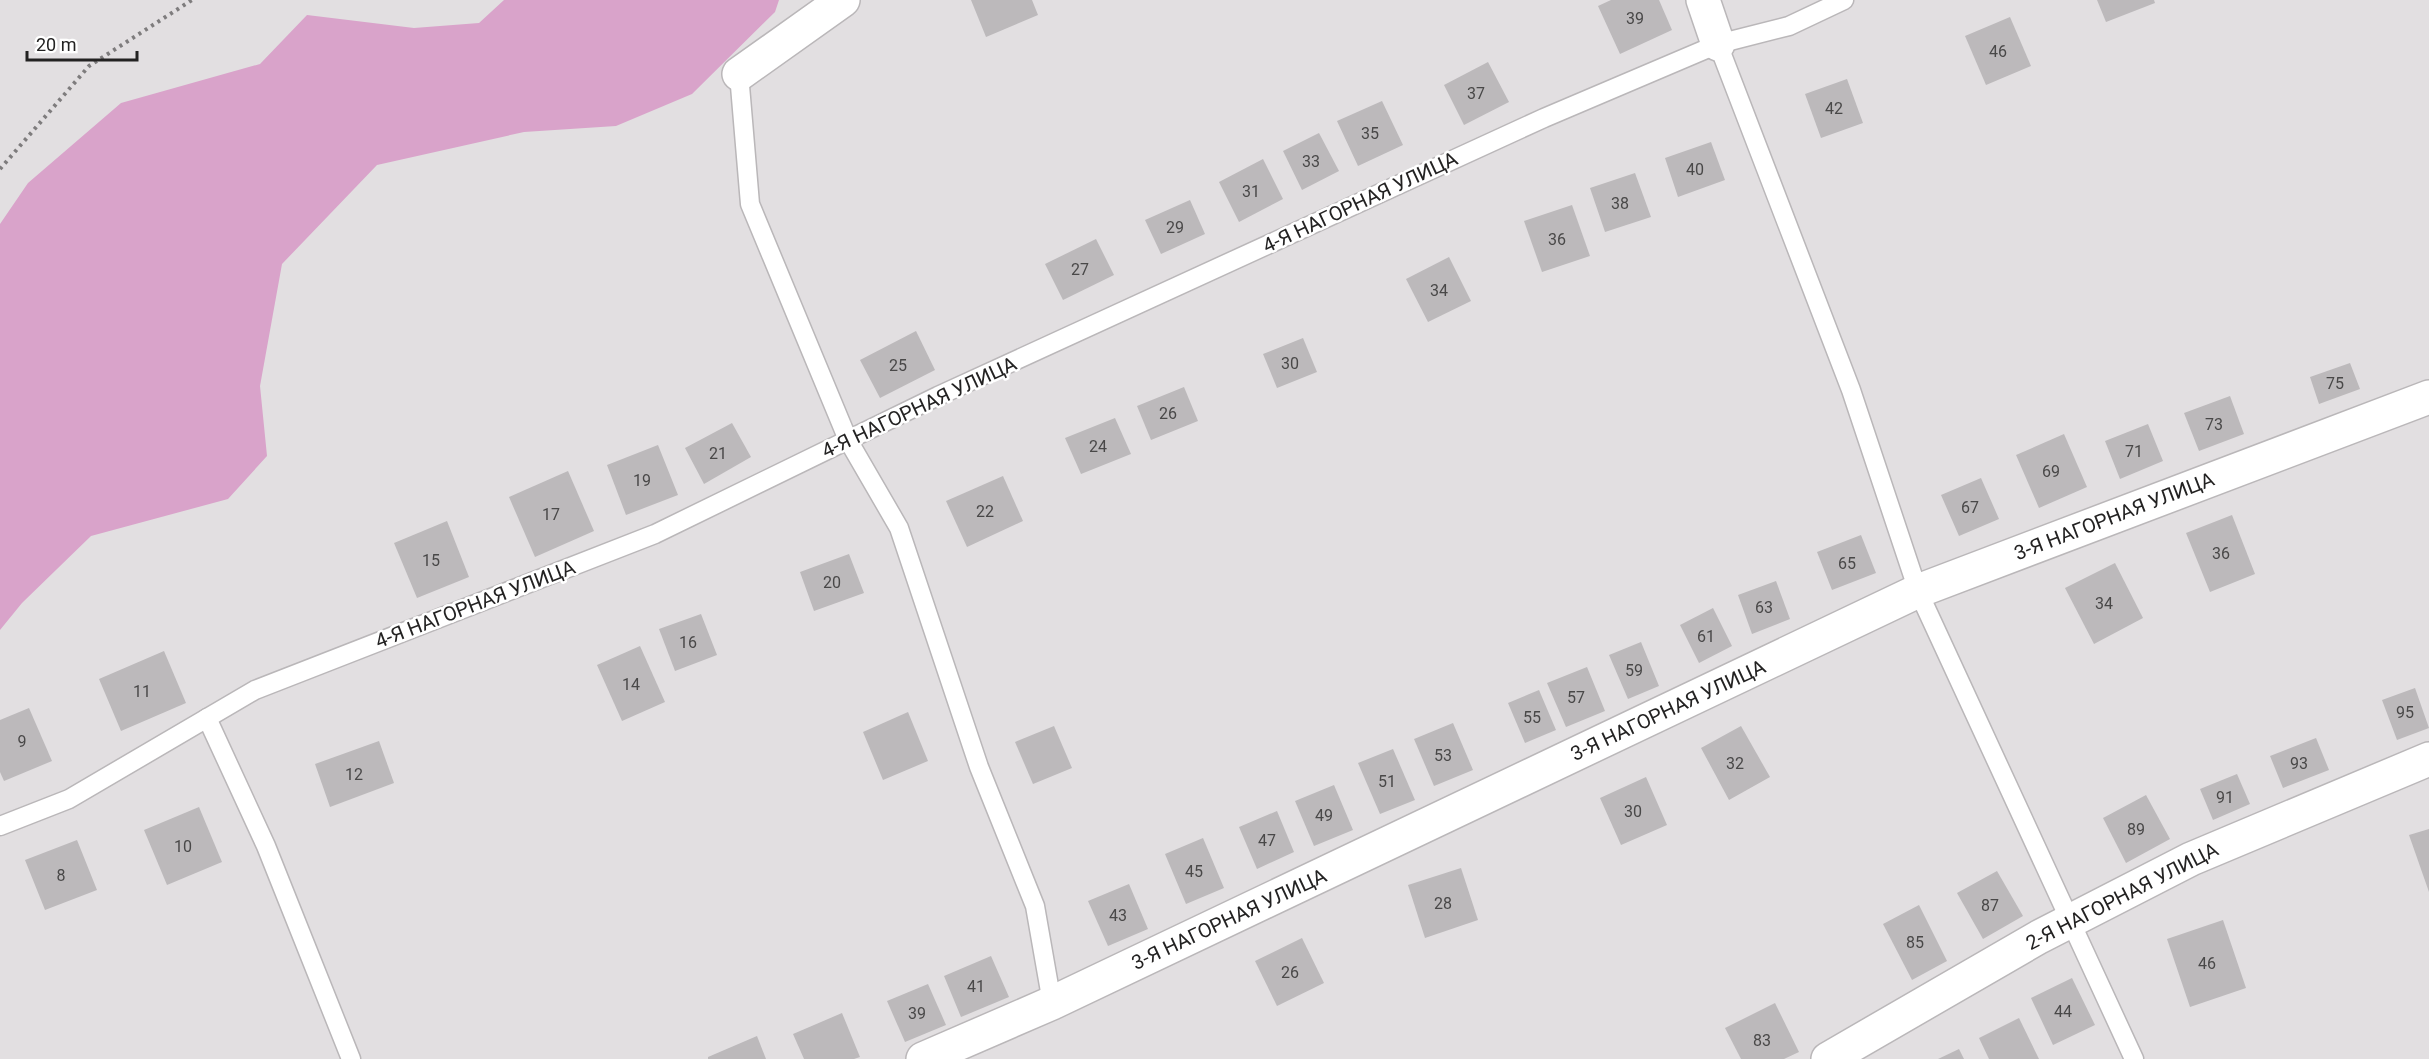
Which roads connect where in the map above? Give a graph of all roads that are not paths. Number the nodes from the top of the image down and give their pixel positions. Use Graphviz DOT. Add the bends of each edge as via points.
graph roads {
  1 [pos="843,0"];
  2 [pos="1703,0"];
  3 [pos="1845,0"];
  4 [pos="1718,44"];
  5 [pos="739,74"];
  6 [pos="2429,397"];
  7 [pos="848,440"];
  8 [pos="1918,591"];
  9 [pos="207,718"];
  10 [pos="2429,759"];
  11 [pos="0,826"];
  12 [pos="2070,920"];
  13 [pos="1052,1003"];
  14 [pos="351,1059"];
  15 [pos="923,1059"];
  16 [pos="1828,1059"];
  17 [pos="2134,1059"];
  1 -- 5 [label="street"];
  2 -- 4 [label="street"];
  3 -- 4 [label="lane, 4-Я НАГОРНАЯ УЛИЦА" via="1789,26"];
  4 -- 7 [label="lane, 4-Я НАГОРНАЯ УЛИЦА" via="1544,118"];
  4 -- 8 [label="lane" via="1851,390"];
  5 -- 7 [label="lane" via="750,204"];
  6 -- 8 [label="street, 3-Я НАГОРНАЯ УЛИЦА"];
  7 -- 9 [label="lane, 4-Я НАГОРНАЯ УЛИЦА" via="655,534 255,690"];
  7 -- 13 [label="lane" via="899,528 980,767 1035,906"];
  8 -- 12 [label="lane"];
  8 -- 13 [label="street, 3-Я НАГОРНАЯ УЛИЦА"];
  9 -- 11 [label="lane, 4-Я НАГОРНАЯ УЛИЦА" via="69,799"];
  9 -- 14 [label="lane" via="266,846"];
  10 -- 12 [label="street, 2-Я НАГОРНАЯ УЛИЦА" via="2190,859"];
  12 -- 16 [label="street, 2-Я НАГОРНАЯ УЛИЦА"];
  12 -- 17 [label="lane"];
  13 -- 15 [label="street, 3-Я НАГОРНАЯ УЛИЦА"];
}
